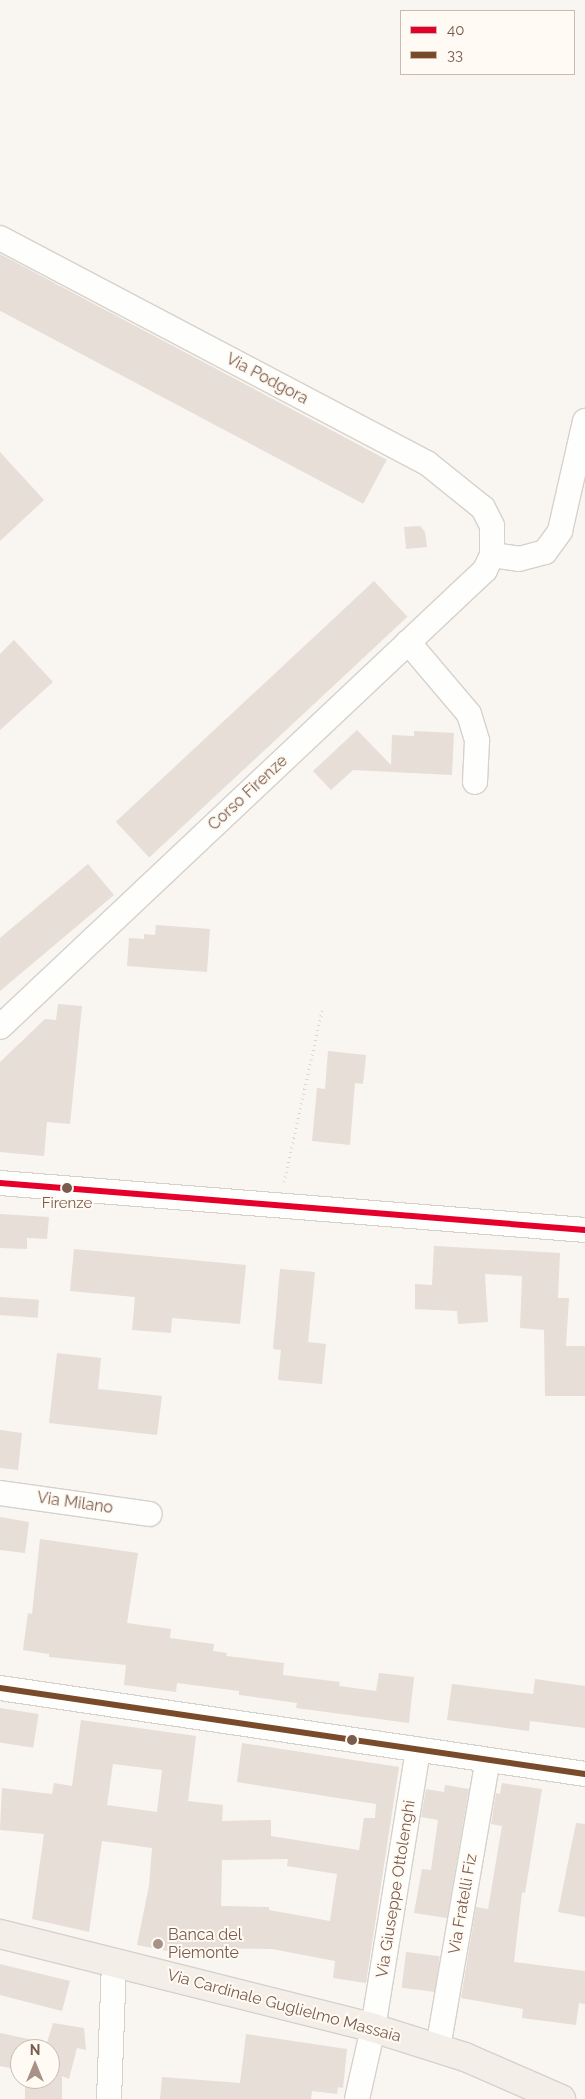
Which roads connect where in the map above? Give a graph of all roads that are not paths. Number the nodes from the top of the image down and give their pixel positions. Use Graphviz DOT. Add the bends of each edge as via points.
graph roads {
  1 [pos="0,238"];
  2 [pos="585,420"];
  3 [pos="492,555"];
  4 [pos="408,642"];
  5 [pos="475,782"];
  6 [pos="0,1027"];
  7 [pos="0,1183"];
  8 [pos="585,1230"];
  9 [pos="0,1492"];
  10 [pos="150,1514"];
  11 [pos="0,1688"];
  12 [pos="418,1750"];
  13 [pos="488,1760"];
  14 [pos="585,1774"];
  15 [pos="0,1934"];
  16 [pos="114,1961"];
  17 [pos="373,2028"];
  18 [pos="438,2048"];
  19 [pos="109,2099"];
  20 [pos="357,2099"];
  21 [pos="561,2099"];
  1 -- 3 [label="street, Via Podgora" via="427,463 483,508 492,526"];
  2 -- 3 [label="street" via="560,531 545,552 519,559"];
  3 -- 4 [label="street, Corso Firenze" via="485,570"];
  4 -- 5 [label="street" via="469,714 476,741"];
  4 -- 6 [label="street, Corso Firenze"];
  7 -- 8 [label="street"];
  9 -- 10 [label="street, Via Milano"];
  11 -- 12 [label="street"];
  12 -- 13 [label="street"];
  12 -- 17 [label="street, Via Giuseppe Ottolenghi"];
  13 -- 14 [label="street"];
  13 -- 18 [label="street, Via Fratelli Fiz"];
  15 -- 16 [label="main road, Via Cardinale Guglielmo Massaia"];
  16 -- 17 [label="main road, Via Cardinale Guglielmo Massaia"];
  16 -- 19 [label="street"];
  17 -- 18 [label="main road, Via Cardinale Guglielmo Massaia"];
  17 -- 20 [label="street, Via Giuseppe Ottolenghi"];
  18 -- 21 [label="main road, Via Cardinale Guglielmo Massaia" via="472,2059"];
}
